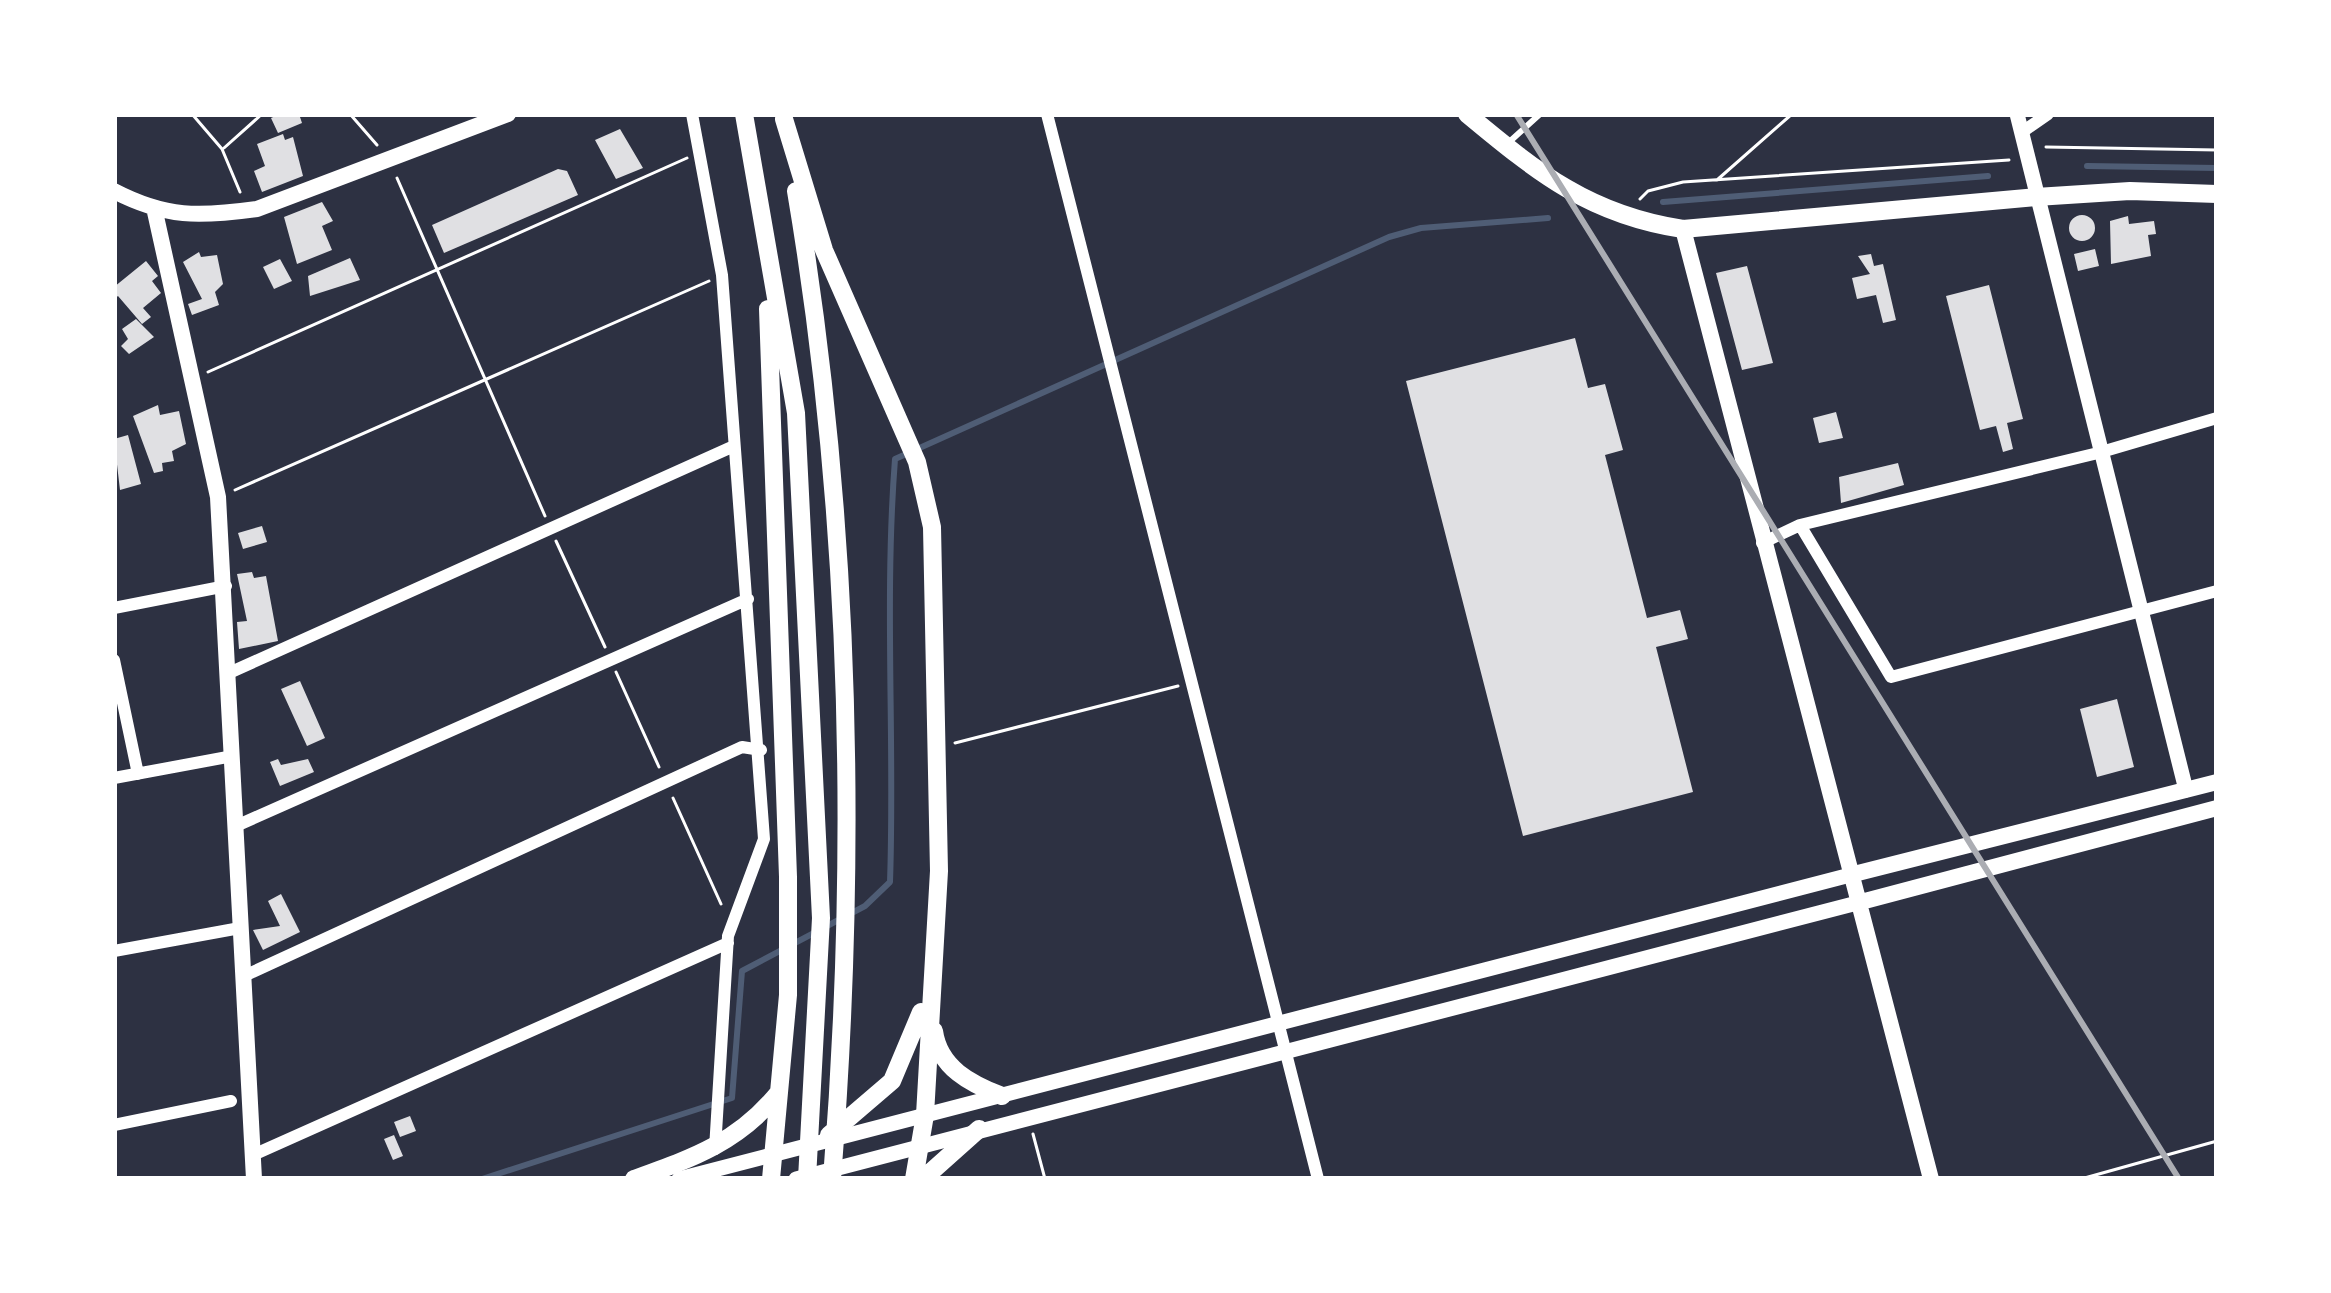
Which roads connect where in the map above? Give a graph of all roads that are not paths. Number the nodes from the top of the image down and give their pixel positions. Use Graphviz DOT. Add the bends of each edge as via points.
graph roads {
  1 [pos="508,114"];
  2 [pos="692,114"];
  3 [pos="744,114"];
  4 [pos="1047,114"];
  5 [pos="1467,114"];
  6 [pos="1540,114"];
  7 [pos="2048,114"];
  8 [pos="783,116"];
  9 [pos="2021,122"];
  10 [pos="1505,146"];
  11 [pos="114,191"];
  12 [pos="2217,194"];
  13 [pos="2036,196"];
  14 [pos="762,211"];
  15 [pos="155,212"];
  16 [pos="1683,229"];
  17 [pos="2217,418"];
  18 [pos="734,446"];
  19 [pos="2098,453"];
  20 [pos="1800,525"];
  21 [pos="1762,543"];
  22 [pos="226,586"];
  23 [pos="2217,591"];
  24 [pos="748,599"];
  25 [pos="114,608"];
  26 [pos="2138,611"];
  27 [pos="114,660"];
  28 [pos="230,673"];
  29 [pos="761,750"];
  30 [pos="233,756"];
  31 [pos="138,774"];
  32 [pos="114,778"];
  33 [pos="2217,782"];
  34 [pos="2186,790"];
  35 [pos="2217,808"];
  36 [pos="236,826"];
  37 [pos="1854,874"];
  38 [pos="1861,902"];
  39 [pos="240,928"];
  40 [pos="728,943"];
  41 [pos="114,951"];
  42 [pos="244,976"];
  43 [pos="928,990"];
  44 [pos="1278,1024"];
  45 [pos="1285,1049"];
  46 [pos="778,1092"];
  47 [pos="1003,1096"];
  48 [pos="231,1101"];
  49 [pos="925,1115"];
  50 [pos="114,1125"];
  51 [pos="979,1129"];
  52 [pos="814,1146"];
  53 [pos="920,1147"];
  54 [pos="715,1150"];
  55 [pos="253,1155"];
  56 [pos="775,1155"];
  57 [pos="839,1176"];
  58 [pos="254,1179"];
  59 [pos="634,1179"];
  60 [pos="679,1179"];
  61 [pos="771,1179"];
  62 [pos="796,1179"];
  63 [pos="807,1179"];
  64 [pos="918,1179"];
  65 [pos="1318,1179"];
  66 [pos="1930,1179"];
  1 -- 15 [label="main road" via="247,210"];
  2 -- 18 [label="street" via="722,275"];
  3 -- 14 [label="main road"];
  4 -- 44 [label="street"];
  5 -- 10 [label="main road"];
  6 -- 10 [label="lane"];
  7 -- 9 [label="street"];
  8 -- 43 [label="main road" via="824,250 928,501 940,746"];
  8 -- 57 [label="main road" via="812,302 846,673"];
  9 -- 13 [label="street"];
  10 -- 16 [label="main road" via="1579,199 1622,218"];
  11 -- 15 [label="main road"];
  12 -- 13 [label="main road"];
  13 -- 16 [label="main road"];
  13 -- 19 [label="street"];
  14 -- 46 [label="main road" via="788,751 788,995"];
  14 -- 63 [label="main road" via="796,412 821,918"];
  15 -- 22 [label="main road" via="218,497"];
  16 -- 21 [label="main road"];
  17 -- 19 [label="street"];
  18 -- 24 [label="street"];
  18 -- 28 [label="street"];
  19 -- 20 [label="street"];
  19 -- 26 [label="street"];
  20 -- 21 [label="street"];
  20 -- 26 [label="street" via="1891,676"];
  21 -- 37 [label="main road"];
  22 -- 25 [label="street"];
  22 -- 28 [label="main road"];
  23 -- 26 [label="street"];
  24 -- 29 [label="street"];
  24 -- 36 [label="street"];
  26 -- 34 [label="street"];
  27 -- 31 [label="street"];
  28 -- 30 [label="main road"];
  29 -- 40 [label="street" via="764,839"];
  29 -- 42 [label="street" via="742,747"];
  30 -- 31 [label="street"];
  30 -- 36 [label="main road"];
  31 -- 32 [label="street"];
  33 -- 34 [label="main road"];
  34 -- 37 [label="main road"];
  35 -- 38 [label="main road"];
  36 -- 39 [label="main road"];
  37 -- 38 [label="main road"];
  37 -- 44 [label="street"];
  38 -- 45 [label="street"];
  38 -- 66 [label="main road"];
  39 -- 41 [label="street"];
  39 -- 42 [label="main road"];
  40 -- 54 [label="street"];
  40 -- 55 [label="street"];
  42 -- 55 [label="main road"];
  43 -- 47 [label="main road" via="936,1044 948,1065"];
  43 -- 49 [label="main road"];
  43 -- 52 [label="main road" via="892,1081"];
  44 -- 45 [label="street"];
  44 -- 47 [label="street"];
  45 -- 51 [label="street"];
  45 -- 65 [label="street"];
  46 -- 54 [label="main road"];
  46 -- 56 [label="main road"];
  47 -- 49 [label="street"];
  48 -- 50 [label="street"];
  49 -- 52 [label="street"];
  49 -- 53 [label="main road"];
  51 -- 53 [label="street"];
  51 -- 64 [label="main road"];
  52 -- 56 [label="street"];
  53 -- 57 [label="street"];
  53 -- 64 [label="main road"];
  54 -- 59 [label="main road"];
  55 -- 58 [label="main road"];
  56 -- 57 [label="main road"];
  56 -- 60 [label="street"];
  56 -- 61 [label="main road"];
  57 -- 62 [label="street"];
}
